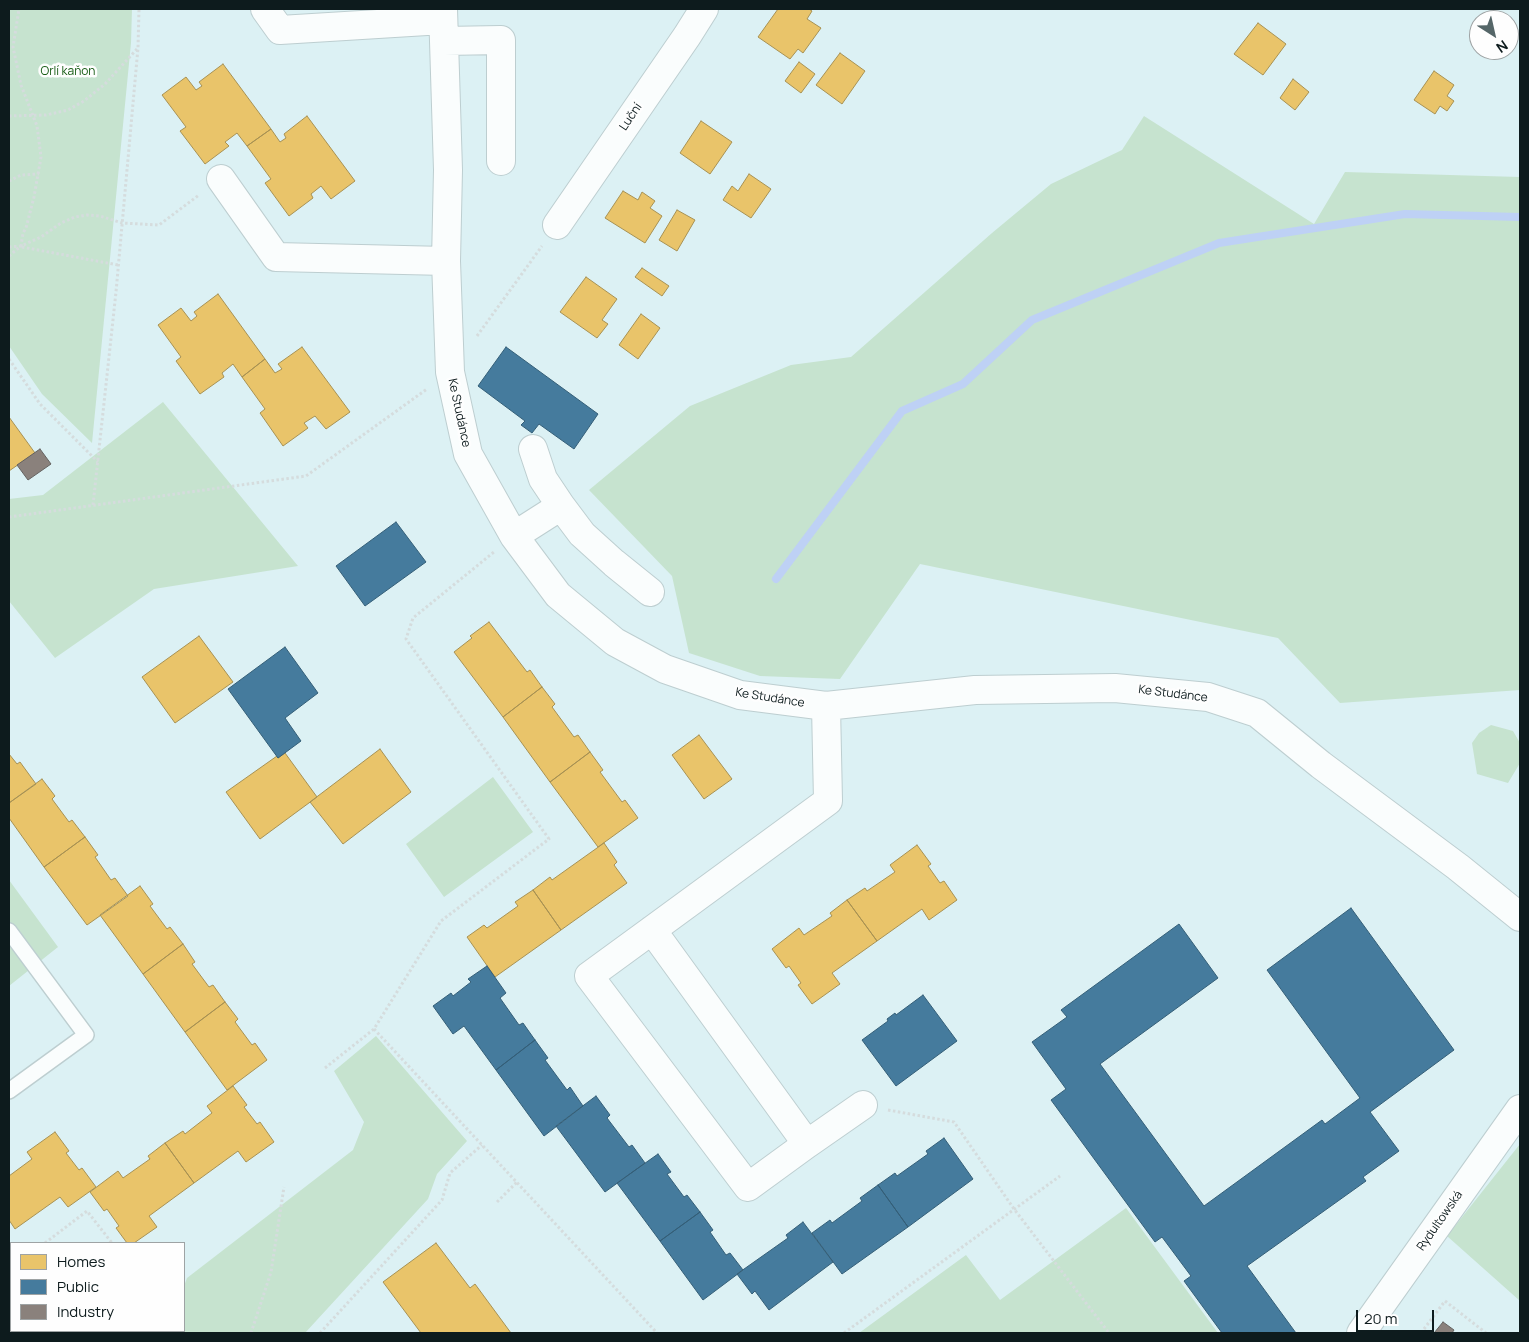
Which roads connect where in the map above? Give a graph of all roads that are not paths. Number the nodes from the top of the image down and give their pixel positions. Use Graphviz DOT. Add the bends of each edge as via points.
graph roads {
  1 [pos="265,9"];
  2 [pos="704,9"];
  3 [pos="443,23"];
  4 [pos="501,161"];
  5 [pos="221,179"];
  6 [pos="558,225"];
  7 [pos="446,261"];
  8 [pos="533,449"];
  9 [pos="561,506"];
  10 [pos="514,536"];
  11 [pos="650,592"];
  12 [pos="826,706"];
  13 [pos="1520,917"];
  14 [pos="652,930"];
  15 [pos="9,931"];
  16 [pos="9,1091"];
  17 [pos="863,1105"];
  18 [pos="1520,1109"];
  19 [pos="807,1144"];
  20 [pos="1361,1333"];
  1 -- 3 [label="street" via="280,30"];
  2 -- 6 [label="street, Luční"];
  3 -- 4 [label="street" via="501,40"];
  3 -- 7 [label="street, Ke Studánce" via="448,170"];
  5 -- 7 [label="street" via="276,257"];
  7 -- 10 [label="street, Ke Studánce" via="450,372 468,454"];
  8 -- 9 [label="street" via="543,479"];
  9 -- 10 [label="street"];
  9 -- 11 [label="street" via="582,534"];
  10 -- 12 [label="street, Ke Studánce" via="558,594 615,642 665,669 740,695"];
  12 -- 13 [label="street, Ke Studánce" via="975,690 1115,688 1208,697 1257,713"];
  12 -- 14 [label="street" via="828,801"];
  14 -- 19 [label="street"];
  14 -- 19 [label="street" via="589,976 748,1187"];
  15 -- 16 [label="lane" via="86,1034"];
  17 -- 19 [label="street"];
  18 -- 20 [label="street, Rydultowská"];
}
